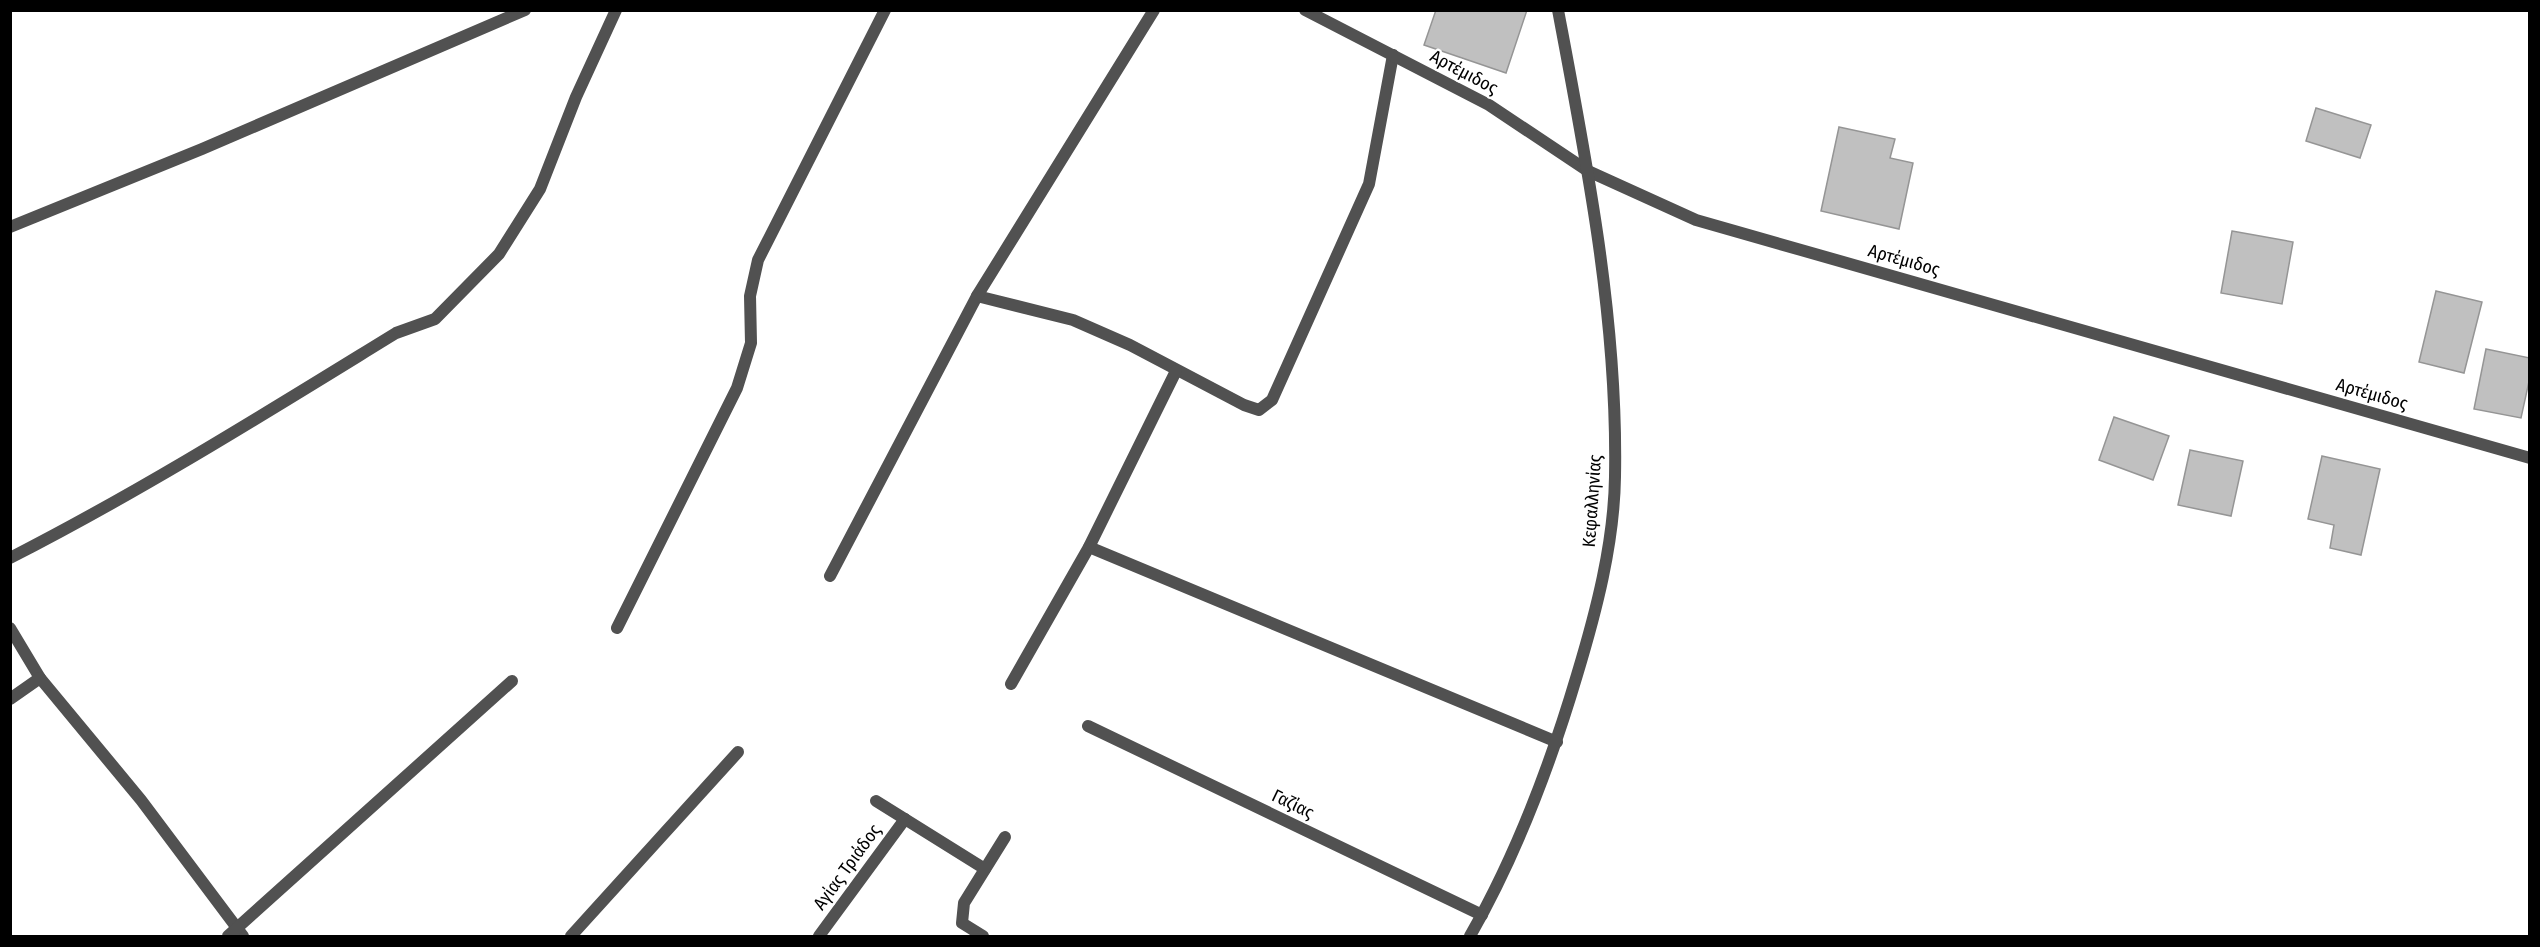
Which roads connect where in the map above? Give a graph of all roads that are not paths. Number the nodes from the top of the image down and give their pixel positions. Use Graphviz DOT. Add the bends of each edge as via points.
graph roads {
  1 [pos="525,10"];
  2 [pos="616,10"];
  3 [pos="885,10"];
  4 [pos="1154,10"];
  5 [pos="1305,10"];
  6 [pos="1558,10"];
  7 [pos="1393,55"];
  8 [pos="1588,171"];
  9 [pos="10,226"];
  10 [pos="977,296"];
  11 [pos="1176,371"];
  12 [pos="2529,458"];
  13 [pos="1089,547"];
  14 [pos="10,558"];
  15 [pos="830,576"];
  16 [pos="10,628"];
  17 [pos="617,628"];
  18 [pos="40,678"];
  19 [pos="512,681"];
  20 [pos="1011,684"];
  21 [pos="10,699"];
  22 [pos="1088,726"];
  23 [pos="1557,742"];
  24 [pos="738,752"];
  25 [pos="876,801"];
  26 [pos="905,819"];
  27 [pos="1005,837"];
  28 [pos="985,869"];
  29 [pos="1482,915"];
  30 [pos="236,934"];
  31 [pos="571,936"];
  32 [pos="819,936"];
  33 [pos="983,936"];
  34 [pos="1470,936"];
  1 -- 9 [label="street" via="202,149"];
  2 -- 14 [label="street" via="540,189 499,254 435,319 396,333 176,467"];
  3 -- 17 [label="street" via="758,260 750,296 751,343 737,388"];
  4 -- 10 [label="street"];
  5 -- 7 [label="street, Αρτέμιδος"];
  6 -- 8 [label="street, Κεφαλληνίας"];
  7 -- 8 [label="street, Αρτέμιδος" via="1489,105"];
  7 -- 11 [label="street" via="1370,183 1272,399 1258,410 1251,408"];
  8 -- 12 [label="street, Αρτέμιδος" via="1696,220"];
  8 -- 23 [label="street, Κεφαλληνίας" via="1610,336 1615,479 1595,615"];
  10 -- 11 [label="street" via="1073,320"];
  10 -- 15 [label="street"];
  11 -- 13 [label="street"];
  13 -- 20 [label="street"];
  13 -- 23 [label="street"];
  16 -- 18 [label="street"];
  18 -- 21 [label="street"];
  18 -- 30 [label="street" via="141,800"];
  19 -- 30 [label="street"];
  22 -- 29 [label="street, Γαζίας"];
  23 -- 29 [label="street, Κεφαλληνίας" via="1523,830"];
  24 -- 31 [label="street"];
  25 -- 26 [label="street"];
  26 -- 28 [label="street"];
  26 -- 32 [label="street, Αγίας Τριάδος"];
  27 -- 28 [label="street"];
  28 -- 33 [label="street" via="964,903 962,923"];
  29 -- 34 [label="street, Κεφαλληνίας"];
}
